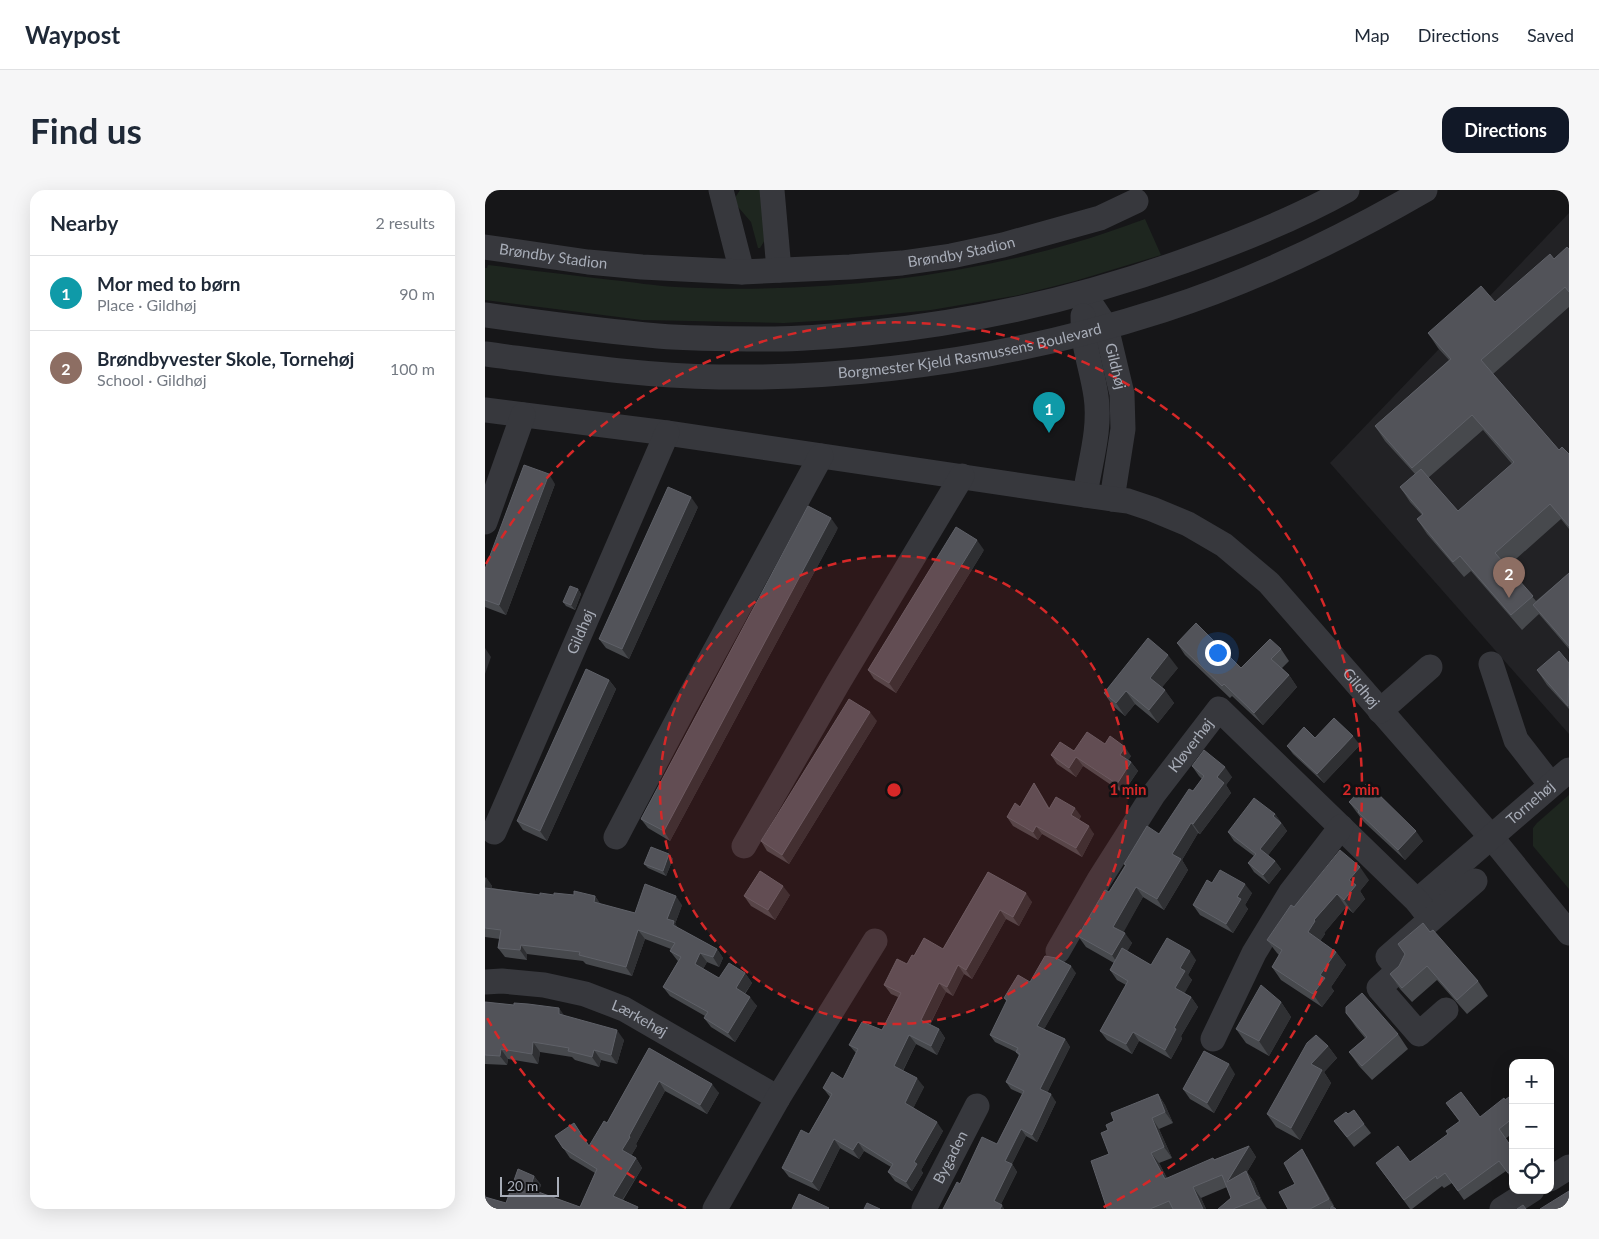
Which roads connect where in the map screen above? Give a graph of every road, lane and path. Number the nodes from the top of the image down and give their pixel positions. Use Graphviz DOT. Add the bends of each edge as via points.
graph roads {
  1 [pos="721,190"];
  2 [pos="772,190"];
  3 [pos="1347,190"];
  4 [pos="1425,190"];
  5 [pos="1136,200"];
  6 [pos="485,247"];
  7 [pos="779,270"];
  8 [pos="741,272"];
  9 [pos="1084,294"];
  10 [pos="485,315"];
  11 [pos="1106,327"];
  12 [pos="1083,334"];
  13 [pos="485,354"];
  14 [pos="485,410"];
  15 [pos="523,415"];
  16 [pos="667,434"];
  17 [pos="821,456"];
  18 [pos="962,476"];
  19 [pos="1085,495"];
  20 [pos="1112,498"];
  21 [pos="485,522"];
  22 [pos="1491,664"];
  23 [pos="1430,667"];
  24 [pos="1381,711"];
  25 [pos="1560,777"];
  26 [pos="1341,827"];
  27 [pos="494,832"];
  28 [pos="616,837"];
  29 [pos="1492,838"];
  30 [pos="744,846"];
  31 [pos="1475,881"];
  32 [pos="1424,910"];
  33 [pos="1569,932"];
  34 [pos="875,941"];
  35 [pos="1058,951"];
  36 [pos="485,982"];
  37 [pos="1446,1010"];
  38 [pos="1213,1039"];
  39 [pos="778,1098"];
  40 [pos="977,1106"];
  41 [pos="1569,1167"];
  42 [pos="1554,1176"];
  43 [pos="1526,1194"];
  44 [pos="715,1209"];
  45 [pos="924,1209"];
  46 [pos="1502,1209"];
  1 -- 8 [label="street"];
  2 -- 7 [label="street"];
  3 -- 9 [label="street, Borgmester Kjeld Rasmussens Boulevard" via="1230,245"];
  4 -- 11 [label="street, Borgmester Kjeld Rasmussens Boulevard" via="1318,247 1266,270 1163,310"];
  5 -- 7 [label="street, Brøndby Stadion" via="1100,218 951,256 902,263"];
  6 -- 8 [label="street, Brøndby Stadion" via="588,262"];
  7 -- 8 [label="street, Brøndby Stadion"];
  9 -- 10 [label="street, Borgmester Kjeld Rasmussens Boulevard" via="960,321 853,334 776,339 659,336"];
  9 -- 11 [label="street, Gildhøj"];
  9 -- 12 [label="street, Gildhøj"];
  11 -- 12 [label="street, Borgmester Kjeld Rasmussens Boulevard"];
  11 -- 20 [label="street, Gildhøj" via="1123,411"];
  12 -- 13 [label="street, Borgmester Kjeld Rasmussens Boulevard" via="906,367 784,377 647,374"];
  12 -- 19 [label="street, Gildhøj" via="1098,415"];
  14 -- 15 [label="street, Gildhøj"];
  15 -- 16 [label="street, Gildhøj"];
  15 -- 21 [label="street"];
  16 -- 17 [label="street, Gildhøj"];
  16 -- 27 [label="street, Gildhøj"];
  17 -- 18 [label="street, Gildhøj"];
  17 -- 28 [label="street"];
  18 -- 19 [label="street, Gildhøj"];
  18 -- 30 [label="street" via="837,682"];
  19 -- 20 [label="street, Gildhøj"];
  20 -- 24 [label="street, Gildhøj" via="1152,509 1188,524 1224,545 1269,584"];
  22 -- 25 [label="street" via="1516,740"];
  23 -- 24 [label="street"];
  24 -- 29 [label="street, Gildhøj"];
  25 -- 29 [label="street, Tornehøj"];
  26 -- 32 [label="street, Kløverhøj"];
  26 -- 35 [label="street, Kløverhøj" via="1219,709 1153,795"];
  26 -- 38 [label="street" via="1291,892 1254,953"];
  29 -- 32 [label="street"];
  29 -- 33 [label="street, Gildhøj"];
  31 -- 32 [label="street"];
  32 -- 37 [label="street" via="1388,957 1399,970 1379,988 1419,1034"];
  34 -- 39 [label="street"];
  36 -- 39 [label="street, Lærkehøj" via="544,985 585,994 624,1009"];
  39 -- 44 [label="street"];
  40 -- 45 [label="street, Bygaden"];
  41 -- 42 [label="street"];
  43 -- 46 [label="street"];
}
